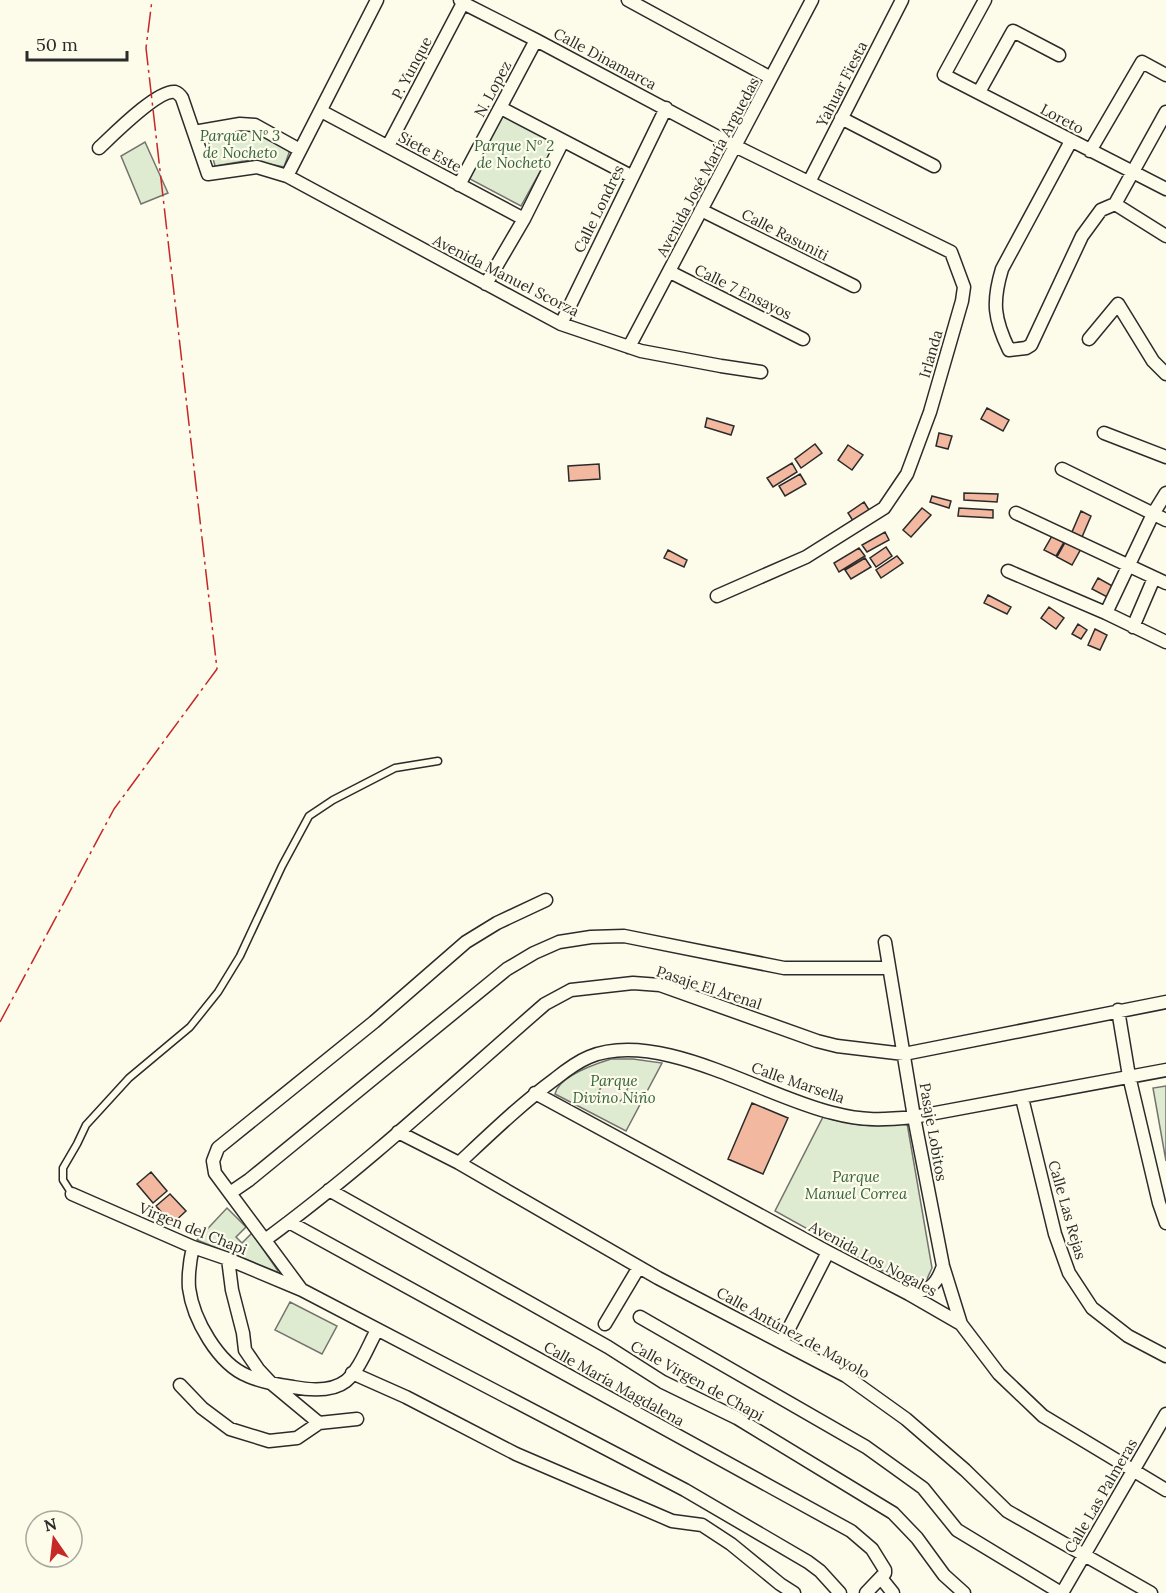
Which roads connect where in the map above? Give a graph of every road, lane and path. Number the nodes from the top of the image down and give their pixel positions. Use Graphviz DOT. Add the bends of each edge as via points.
graph roads {
  1 [pos="377,0"];
  2 [pos="628,0"];
  3 [pos="902,0"];
  4 [pos="985,0"];
  5 [pos="461,2"];
  6 [pos="807,2"];
  7 [pos="536,39"];
  8 [pos="1059,55"];
  9 [pos="1166,75"];
  10 [pos="771,78"];
  11 [pos="979,92"];
  12 [pos="501,108"];
  13 [pos="666,108"];
  14 [pos="321,111"];
  15 [pos="1166,112"];
  16 [pos="842,118"];
  17 [pos="194,132"];
  18 [pos="563,141"];
  19 [pos="1071,141"];
  20 [pos="388,146"];
  21 [pos="735,146"];
  22 [pos="99,148"];
  23 [pos="300,150"];
  24 [pos="1090,151"];
  25 [pos="934,166"];
  26 [pos="1132,173"];
  27 [pos="287,176"];
  28 [pos="631,176"];
  29 [pos="809,182"];
  30 [pos="459,185"];
  31 [pos="1166,189"];
  32 [pos="1115,204"];
  33 [pos="702,210"];
  34 [pos="524,219"];
  35 [pos="1166,236"];
  36 [pos="670,272"];
  37 [pos="486,284"];
  38 [pos="854,286"];
  39 [pos="561,324"];
  40 [pos="803,339"];
  41 [pos="1089,339"];
  42 [pos="629,347"];
  43 [pos="761,372"];
  44 [pos="1166,374"];
  45 [pos="1104,433"];
  46 [pos="1166,457"];
  47 [pos="1062,470"];
  48 [pos="1166,493"];
  49 [pos="1016,513"];
  50 [pos="1153,514"];
  51 [pos="1166,520"];
  52 [pos="1130,566"];
  53 [pos="1008,571"];
  54 [pos="1160,581"];
  55 [pos="717,596"];
  56 [pos="1106,612"];
  57 [pos="1133,627"];
  58 [pos="1165,639"];
  59 [pos="438,761"];
  60 [pos="546,900"];
  61 [pos="885,942"];
  62 [pos="889,968"];
  63 [pos="1166,1002"];
  64 [pos="1118,1010"];
  65 [pos="904,1054"];
  66 [pos="1166,1070"];
  67 [pos="1129,1076"];
  68 [pos="535,1094"];
  69 [pos="1022,1098"];
  70 [pos="914,1117"];
  71 [pos="398,1132"];
  72 [pos="459,1163"];
  73 [pos="329,1190"];
  74 [pos="230,1193"];
  75 [pos="72,1194"];
  76 [pos="289,1222"];
  77 [pos="1166,1223"];
  78 [pos="265,1240"];
  79 [pos="193,1247"];
  80 [pos="828,1252"];
  81 [pos="228,1259"];
  82 [pos="943,1266"];
  83 [pos="639,1267"];
  84 [pos="302,1290"];
  85 [pos="909,1293"];
  86 [pos="640,1317"];
  87 [pos="605,1324"];
  88 [pos="961,1324"];
  89 [pos="377,1330"];
  90 [pos="782,1342"];
  91 [pos="1166,1356"];
  92 [pos="352,1373"];
  93 [pos="272,1384"];
  94 [pos="180,1385"];
  95 [pos="1166,1414"];
  96 [pos="357,1419"];
  97 [pos="319,1423"];
  98 [pos="1133,1471"];
  99 [pos="1166,1490"];
  100 [pos="1084,1556"];
  101 [pos="881,1578"];
  102 [pos="794,1593"];
  103 [pos="840,1593"];
  104 [pos="866,1593"];
  105 [pos="893,1593"];
  106 [pos="964,1593"];
  107 [pos="1062,1593"];
  108 [pos="1151,1593"];
  1 -- 14 [label="street"];
  2 -- 10 [label="street"];
  3 -- 16 [label="street, Yahuar Fiesta"];
  4 -- 11 [label="street, Loreto" via="944,75"];
  5 -- 7 [label="street, Calle Dinamarca"];
  5 -- 20 [label="street, P. Yunque"];
  6 -- 10 [label="street, Avenida José María Arguedas"];
  7 -- 12 [label="street, N. Lopez"];
  7 -- 13 [label="street, Calle Dinamarca"];
  8 -- 11 [label="street" via="1013,32"];
  9 -- 24 [label="street" via="1142,62"];
  10 -- 21 [label="street, Avenida José María Arguedas"];
  11 -- 19 [label="street, Loreto"];
  12 -- 18 [label="street"];
  12 -- 30 [label="street, N. Lopez"];
  13 -- 21 [label="street, Calle Dinamarca"];
  13 -- 28 [label="street, Calle Londres"];
  14 -- 20 [label="street, Siete Este"];
  14 -- 23 [label="street"];
  15 -- 26 [label="street"];
  16 -- 25 [label="street"];
  16 -- 29 [label="street, Yahuar Fiesta"];
  17 -- 22 [label="street" via="182,98 173,92 143,108"];
  17 -- 23 [label="street" via="240,123 255,125"];
  17 -- 27 [label="street, Avenida Manuel Scorza" via="208,174 256,167"];
  18 -- 28 [label="street"];
  18 -- 34 [label="street"];
  19 -- 24 [label="street, Loreto"];
  19 -- 32 [label="street" via="1002,269 994,310 1009,350 1031,345 1091,222 1101,210"];
  20 -- 30 [label="street, Siete Este"];
  21 -- 29 [label="street, Irlanda"];
  21 -- 33 [label="street, Avenida José María Arguedas"];
  23 -- 27 [label="street"];
  24 -- 26 [label="street, Loreto"];
  26 -- 31 [label="street, Loreto"];
  26 -- 32 [label="street"];
  27 -- 37 [label="street, Avenida Manuel Scorza"];
  28 -- 39 [label="street, Calle Londres"];
  29 -- 55 [label="street, Irlanda" via="951,252 964,287 962,301 930,412 907,474 884,508 806,557"];
  30 -- 34 [label="street, Siete Este"];
  32 -- 35 [label="street"];
  33 -- 36 [label="street, Avenida José María Arguedas"];
  33 -- 38 [label="street, Calle Rasuniti"];
  34 -- 37 [label="street"];
  36 -- 40 [label="street, Calle 7 Ensayos"];
  36 -- 42 [label="street, Avenida José María Arguedas"];
  37 -- 39 [label="street, Avenida Manuel Scorza"];
  39 -- 42 [label="street, Avenida Manuel Scorza"];
  41 -- 44 [label="street" via="1118,304 1153,361"];
  42 -- 43 [label="street, Avenida Manuel Scorza"];
  45 -- 46 [label="street"];
  47 -- 50 [label="street"];
  48 -- 50 [label="street"];
  49 -- 52 [label="street"];
  50 -- 51 [label="street"];
  50 -- 52 [label="street"];
  52 -- 54 [label="street"];
  52 -- 56 [label="street"];
  53 -- 56 [label="street"];
  54 -- 57 [label="street"];
  56 -- 57 [label="street"];
  57 -- 58 [label="street"];
  59 -- 75 [label="lane" via="395,768 309,816 240,956 218,992 190,1027 129,1078 86,1125 63,1168 63,1180"];
  60 -- 74 [label="street" via="466,942 218,1148 214,1173"];
  61 -- 62 [label="street, Pasaje Lobitos"];
  62 -- 65 [label="street, Pasaje Lobitos"];
  62 -- 74 [label="street" via="784,968 624,936 559,942 507,969"];
  63 -- 64 [label="street, Pasaje El Arenal"];
  64 -- 65 [label="street, Pasaje El Arenal"];
  64 -- 67 [label="street"];
  65 -- 70 [label="street, Pasaje Lobitos"];
  65 -- 71 [label="street, Pasaje El Arenal" via="817,1041 660,985 633,982 571,990 545,1004"];
  66 -- 67 [label="street, Calle Marsella"];
  67 -- 69 [label="street, Calle Marsella"];
  67 -- 77 [label="street"];
  68 -- 70 [label="street, Calle Marsella" via="589,1057 610,1051 650,1051 831,1113 874,1121"];
  68 -- 72 [label="street, Calle Marsella"];
  68 -- 80 [label="street, Avenida Los Nogales"];
  69 -- 70 [label="street, Calle Marsella"];
  69 -- 91 [label="street, Calle Las Rejas" via="1055,1234 1069,1273 1092,1308 1128,1336"];
  70 -- 82 [label="street, Pasaje Lobitos"];
  71 -- 72 [label="street, Calle Antúnez de Mayolo"];
  71 -- 73 [label="street, Pasaje El Arenal"];
  72 -- 83 [label="street, Calle Antúnez de Mayolo"];
  73 -- 76 [label="street, Pasaje El Arenal"];
  73 -- 106 [label="street, Calle Virgen de Chapi" via="663,1382 737,1418 893,1513 944,1575"];
  74 -- 78 [label="street"];
  75 -- 79 [label="street, Virgen del Chapi"];
  76 -- 78 [label="street, Pasaje El Arenal"];
  76 -- 101 [label="street, Calle María Magdalena" via="851,1531 879,1559 885,1570"];
  78 -- 84 [label="street"];
  79 -- 81 [label="street, Virgen del Chapi"];
  79 -- 93 [label="street" via="189,1289 214,1349 247,1376"];
  80 -- 85 [label="street, Avenida Los Nogales"];
  80 -- 90 [label="street"];
  81 -- 84 [label="street, Virgen del Chapi"];
  81 -- 93 [label="street" via="245,1350"];
  82 -- 85 [label="street" via="938,1280 926,1290"];
  82 -- 88 [label="street, Pasaje Lobitos"];
  83 -- 87 [label="street"];
  83 -- 90 [label="street, Calle Antúnez de Mayolo"];
  84 -- 89 [label="street, Virgen del Chapi"];
  85 -- 88 [label="street, Avenida Los Nogales"];
  86 -- 107 [label="street, Calle Virgen de Chapi" via="866,1447 922,1488 957,1530"];
  88 -- 98 [label="street, Avenida Los Nogales" via="999,1374 1043,1416"];
  89 -- 92 [label="street"];
  89 -- 103 [label="street, Virgen del Chapi" via="720,1510 820,1571"];
  90 -- 100 [label="street, Calle Antúnez de Mayolo" via="846,1376 906,1419 1007,1511"];
  92 -- 93 [label="street" via="331,1388 310,1390"];
  92 -- 102 [label="street" via="516,1454 672,1521 702,1525"];
  93 -- 97 [label="street"];
  94 -- 97 [label="street" via="230,1429 269,1441 297,1438"];
  95 -- 98 [label="street, Calle Las Palmeras"];
  96 -- 97 [label="street"];
  98 -- 99 [label="street, Avenida Los Nogales"];
  98 -- 100 [label="street, Calle Las Palmeras"];
  100 -- 107 [label="street, Calle Las Palmeras"];
  100 -- 108 [label="street, Calle Antúnez de Mayolo"];
  101 -- 104 [label="street"];
  101 -- 105 [label="street"];
}
